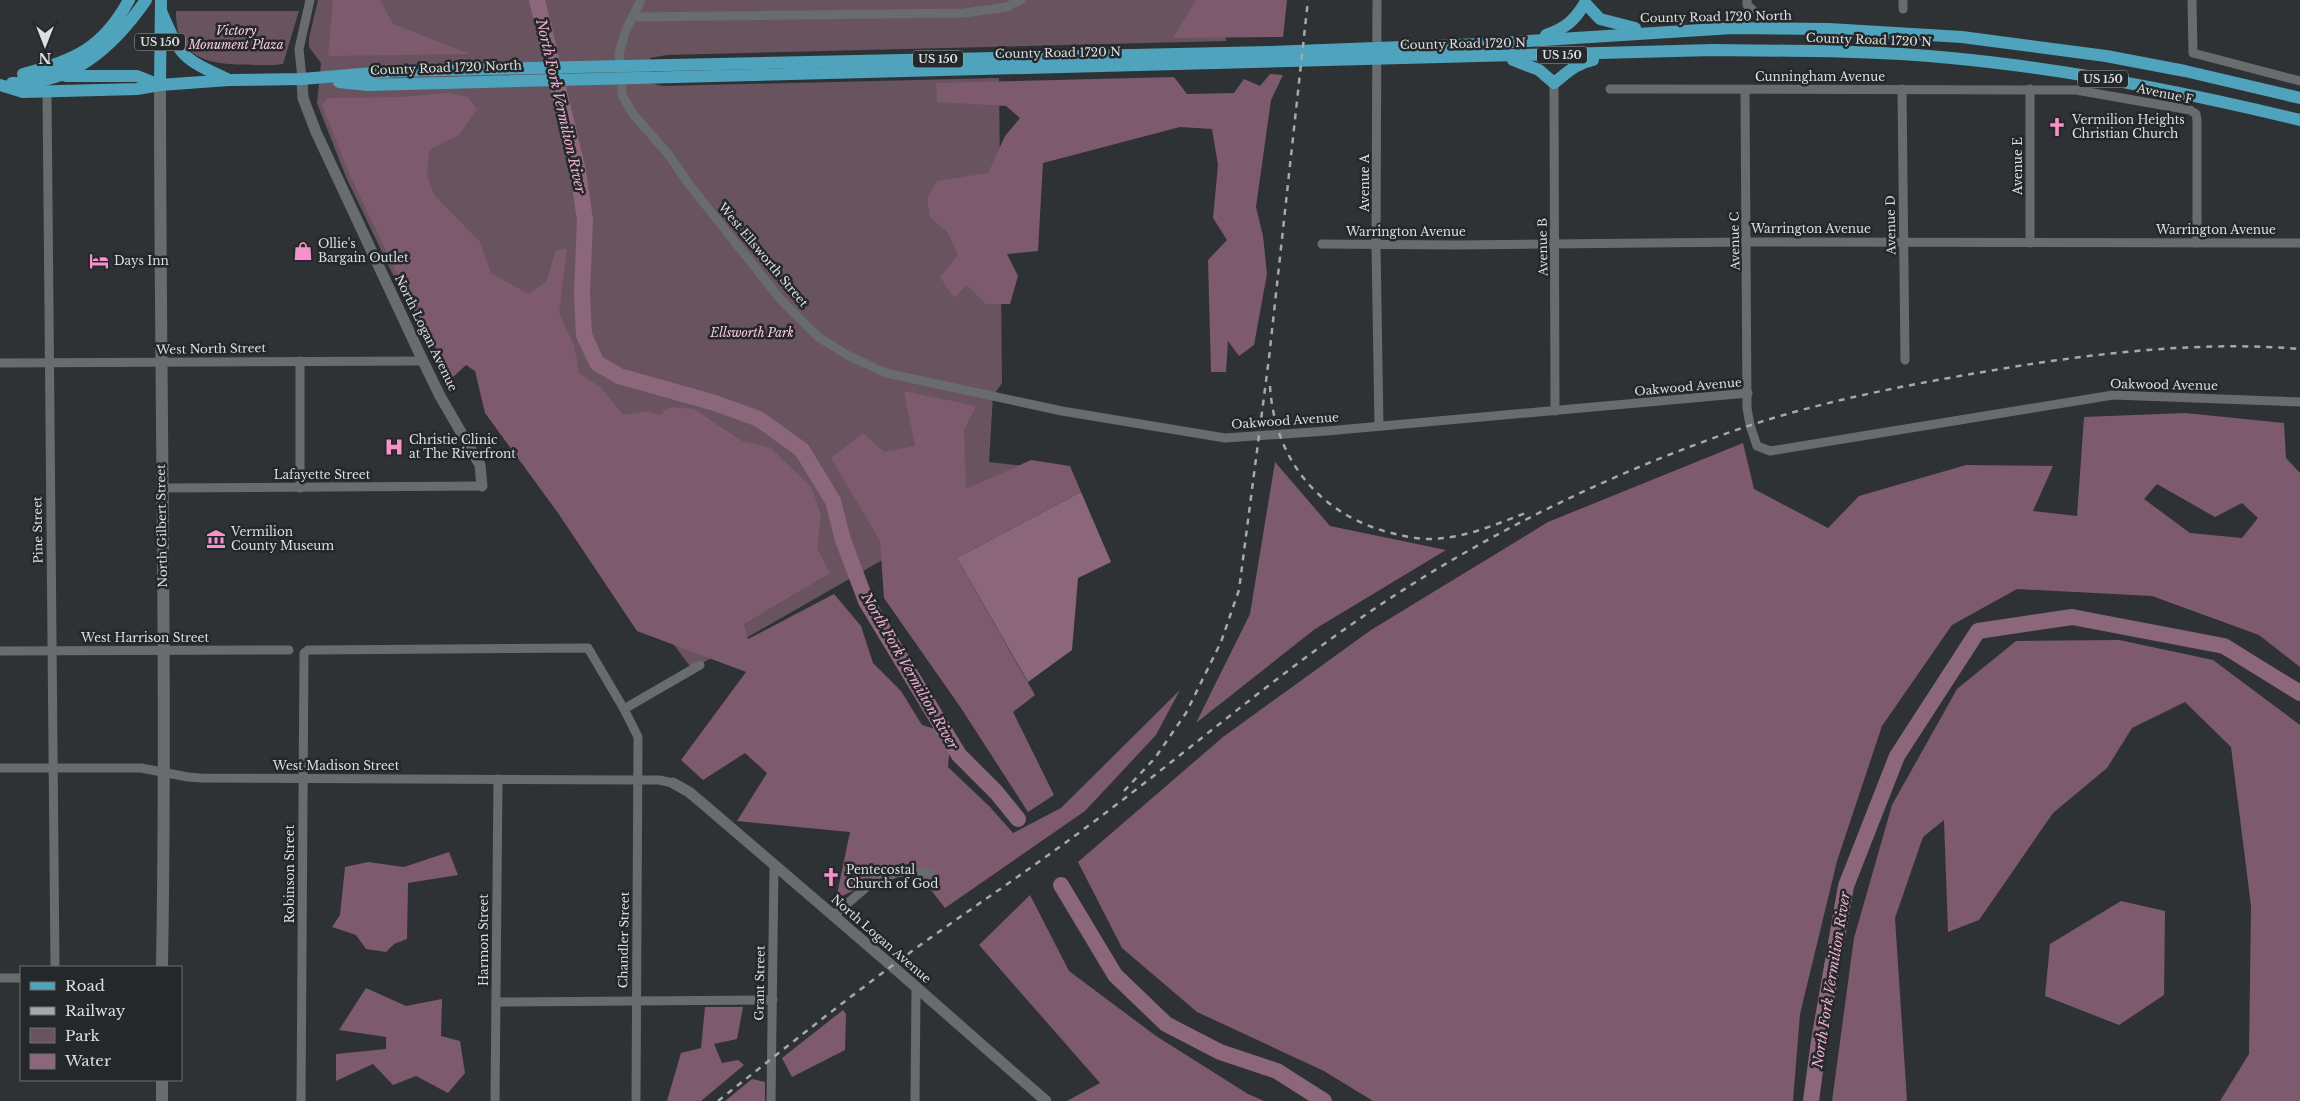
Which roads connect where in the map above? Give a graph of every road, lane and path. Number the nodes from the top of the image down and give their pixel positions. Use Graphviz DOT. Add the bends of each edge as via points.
graph roads {
  1 [pos="129,0"];
  2 [pos="146,0"];
  3 [pos="310,0"];
  4 [pos="640,0"];
  5 [pos="1021,0"];
  6 [pos="1377,0"];
  7 [pos="1747,0"];
  8 [pos="2192,0"];
  9 [pos="1585,2"];
  10 [pos="161,5"];
  11 [pos="1752,9"];
  12 [pos="632,16"];
  13 [pos="1651,31"];
  14 [pos="1904,32"];
  15 [pos="1530,40"];
  16 [pos="1632,52"];
  17 [pos="1500,56"];
  18 [pos="650,70"];
  19 [pos="23,74"];
  20 [pos="57,77"];
  21 [pos="302,79"];
  22 [pos="229,80"];
  23 [pos="2300,81"];
  24 [pos="0,82"];
  25 [pos="1554,83"];
  26 [pos="160,84"];
  27 [pos="2030,89"];
  28 [pos="1610,90"];
  29 [pos="1745,90"];
  30 [pos="1902,90"];
  31 [pos="47,92"];
  32 [pos="2300,98"];
  33 [pos="2300,120"];
  34 [pos="1748,242"];
  35 [pos="1903,242"];
  36 [pos="2030,242"];
  37 [pos="2197,243"];
  38 [pos="2300,243"];
  39 [pos="1322,244"];
  40 [pos="1556,244"];
  41 [pos="1376,245"];
  42 [pos="1905,360"];
  43 [pos="300,361"];
  44 [pos="423,361"];
  45 [pos="160,362"];
  46 [pos="0,363"];
  47 [pos="49,363"];
  48 [pos="1748,393"];
  49 [pos="2300,402"];
  50 [pos="1555,410"];
  51 [pos="1062,411"];
  52 [pos="1379,426"];
  53 [pos="482,486"];
  54 [pos="162,488"];
  55 [pos="300,488"];
  56 [pos="164,650"];
  57 [pos="289,650"];
  58 [pos="52,651"];
  59 [pos="0,652"];
  60 [pos="700,665"];
  61 [pos="624,709"];
  62 [pos="0,768"];
  63 [pos="52,768"];
  64 [pos="164,773"];
  65 [pos="303,778"];
  66 [pos="498,779"];
  67 [pos="638,780"];
  68 [pos="672,783"];
  69 [pos="774,866"];
  70 [pos="931,873"];
  71 [pos="833,916"];
  72 [pos="55,966"];
  73 [pos="162,966"];
  74 [pos="0,978"];
  75 [pos="20,978"];
  76 [pos="916,989"];
  77 [pos="773,1000"];
  78 [pos="635,1001"];
  79 [pos="496,1002"];
  80 [pos="162,1081"];
  81 [pos="162,1101"];
  82 [pos="301,1101"];
  83 [pos="495,1101"];
  84 [pos="636,1101"];
  85 [pos="771,1101"];
  86 [pos="915,1101"];
  87 [pos="1046,1101"];
  1 -- 19 [label="main road" via="114,25 82,54 59,65"];
  2 -- 20 [label="main road" via="118,36 99,53"];
  3 -- 21 [label="street" via="298,48"];
  4 -- 12 [label="street, West Ellsworth Street"];
  5 -- 12 [label="street" via="1007,7 964,13"];
  6 -- 41 [label="street, Avenue A"];
  7 -- 11 [label="street"];
  8 -- 23 [label="street" via="2193,53"];
  9 -- 13 [label="main road" via="1600,19"];
  9 -- 15 [label="main road" via="1575,20 1564,28"];
  10 -- 22 [label="main road" via="177,48 185,57"];
  10 -- 26 [label="main road, US 150"];
  12 -- 51 [label="street, West Ellsworth Street" via="619,53 622,95 632,114 781,300 818,338 886,373"];
  13 -- 14 [label="main road, County Road 1720 North / US 150" via="1733,28"];
  13 -- 15 [label="main road, County Road 1720 North / US 150"];
  14 -- 32 [label="main road, County Road 1720 N / US 150" via="2106,56"];
  15 -- 18 [label="main road, County Road 1720 N / US 150" via="1261,52"];
  16 -- 17 [label="main road, County Road 1720 N / US 150"];
  16 -- 25 [label="main road" via="1579,63"];
  16 -- 33 [label="main road, County Road 1720 N / US 150" via="1843,51 1950,58 2148,86"];
  17 -- 18 [label="main road, County Road 1720 N / US 150"];
  17 -- 25 [label="main road" via="1525,63"];
  18 -- 21 [label="main road, County Road 1720 North / US 150" via="433,76 397,71"];
  19 -- 20 [label="main road"];
  19 -- 24 [label="main road"];
  20 -- 24 [label="main road" via="24,83"];
  20 -- 26 [label="main road" via="137,76"];
  21 -- 22 [label="main road, County Road 1720 North / US 150"];
  21 -- 44 [label="street, North Logan Avenue" via="303,98 316,132"];
  22 -- 26 [label="main road, County Road 1720 North / US 150"];
  24 -- 31 [label="main road" via="23,92"];
  25 -- 40 [label="street, Avenue B"];
  26 -- 31 [label="main road" via="137,89"];
  26 -- 45 [label="main road, North Gilbert Street"];
  27 -- 30 [label="street, Cunningham Avenue"];
  27 -- 36 [label="street, Avenue E"];
  27 -- 37 [label="street, Avenue F" via="2076,90 2190,110 2196,114"];
  28 -- 29 [label="street, Cunningham Avenue"];
  29 -- 30 [label="street, Cunningham Avenue"];
  29 -- 34 [label="street, Avenue C"];
  30 -- 35 [label="street, Avenue D"];
  31 -- 47 [label="street, Pine Street"];
  34 -- 35 [label="street, Warrington Avenue"];
  34 -- 40 [label="street, Warrington Avenue"];
  34 -- 48 [label="street, Avenue C"];
  35 -- 36 [label="street, Warrington Avenue"];
  35 -- 42 [label="street, Avenue D"];
  36 -- 37 [label="street, Warrington Avenue"];
  37 -- 38 [label="street, Warrington Avenue"];
  39 -- 41 [label="street, Warrington Avenue"];
  40 -- 41 [label="street, Warrington Avenue"];
  40 -- 50 [label="street, Avenue B"];
  41 -- 52 [label="street, Avenue A"];
  43 -- 44 [label="street, West North Street"];
  43 -- 45 [label="street, West North Street"];
  43 -- 55 [label="street"];
  44 -- 53 [label="street, North Logan Avenue" via="480,465"];
  45 -- 47 [label="street, West North Street"];
  45 -- 54 [label="main road, North Gilbert Street"];
  46 -- 47 [label="street, West North Street"];
  47 -- 58 [label="street, Pine Street"];
  48 -- 49 [label="street, Oakwood Avenue" via="1750,426 1757,446 1770,451 2113,395"];
  48 -- 50 [label="street, Oakwood Avenue"];
  50 -- 52 [label="street, Oakwood Avenue"];
  51 -- 52 [label="street, Oakwood Avenue" via="1225,438"];
  53 -- 55 [label="street, Lafayette Street"];
  54 -- 55 [label="street, Lafayette Street"];
  54 -- 56 [label="main road, North Gilbert Street"];
  56 -- 57 [label="street, West Harrison Street"];
  56 -- 58 [label="street, West Harrison Street"];
  56 -- 64 [label="main road, North Gilbert Street"];
  58 -- 59 [label="street, West Harrison Street"];
  58 -- 63 [label="street, Pine Street"];
  60 -- 61 [label="street"];
  61 -- 65 [label="street, Robinson Street" via="588,648 308,650 302,658"];
  61 -- 67 [label="street" via="638,737"];
  62 -- 63 [label="street, West Madison Street"];
  63 -- 64 [label="street, West Madison Street" via="140,768"];
  63 -- 72 [label="street, Pine Street"];
  64 -- 65 [label="street, West Madison Street" via="201,778"];
  64 -- 73 [label="main road, North Gilbert Street"];
  65 -- 66 [label="street, West Madison Street"];
  65 -- 82 [label="street, Robinson Street"];
  66 -- 67 [label="street, West Madison Street"];
  66 -- 79 [label="street, Harmon Street"];
  67 -- 68 [label="street, West Madison Street"];
  67 -- 78 [label="street, Chandler Street"];
  68 -- 69 [label="street, North Logan Avenue" via="689,792"];
  69 -- 71 [label="street, North Logan Avenue"];
  69 -- 77 [label="street, Grant Street"];
  70 -- 71 [label="street" via="898,872 871,883"];
  71 -- 76 [label="street, North Logan Avenue"];
  74 -- 75 [label="street"];
  76 -- 86 [label="street"];
  76 -- 87 [label="street, North Logan Avenue"];
  77 -- 78 [label="street"];
  77 -- 85 [label="street, Grant Street"];
  78 -- 79 [label="street"];
  78 -- 84 [label="street, Chandler Street"];
  79 -- 83 [label="street, Harmon Street"];
  80 -- 81 [label="main road"];
}
